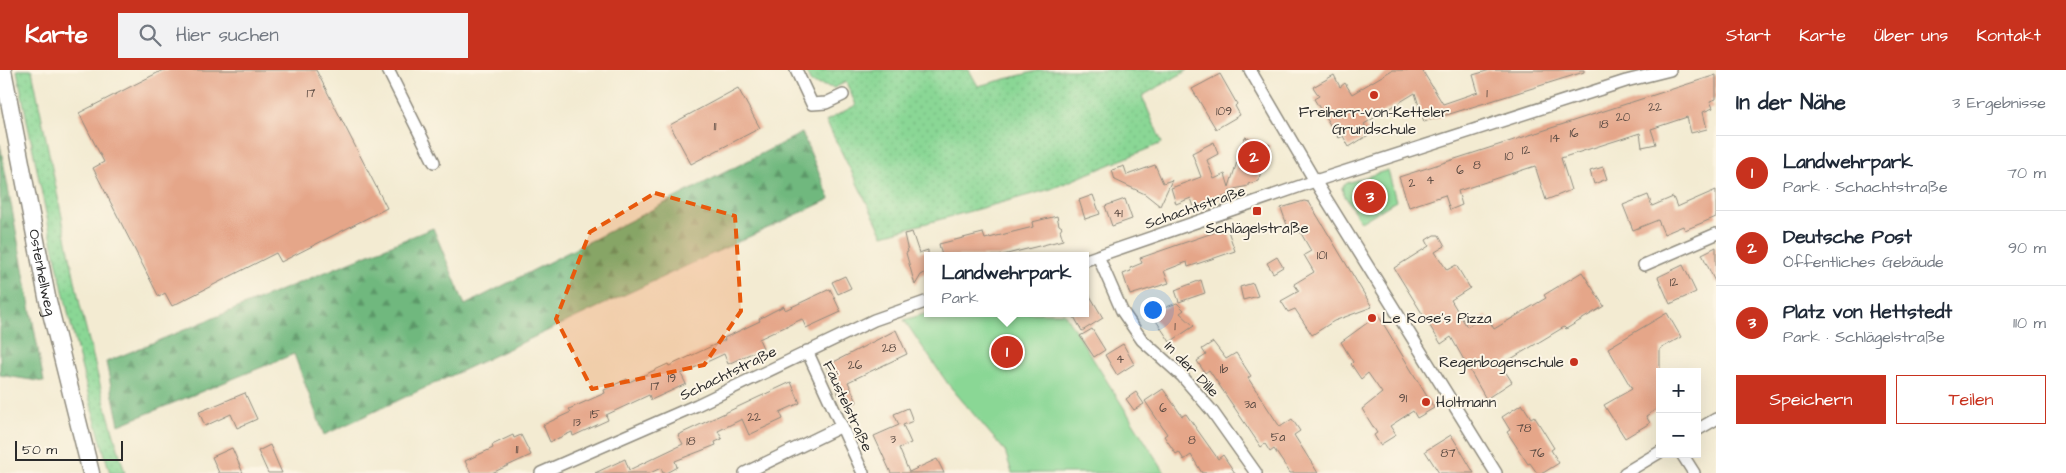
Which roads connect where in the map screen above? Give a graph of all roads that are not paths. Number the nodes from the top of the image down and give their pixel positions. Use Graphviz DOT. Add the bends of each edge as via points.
graph roads {
  1 [pos="3,70"];
  2 [pos="388,70"];
  3 [pos="796,70"];
  4 [pos="1250,70"];
  5 [pos="1670,70"];
  6 [pos="843,95"];
  7 [pos="434,162"];
  8 [pos="1315,181"];
  9 [pos="1716,234"];
  10 [pos="1098,256"];
  11 [pos="1089,259"];
  12 [pos="1644,265"];
  13 [pos="924,302"];
  14 [pos="807,351"];
  15 [pos="1716,419"];
  16 [pos="842,426"];
  17 [pos="1701,428"];
  18 [pos="1656,454"];
  19 [pos="1685,458"];
  20 [pos="767,468"];
  21 [pos="91,473"];
  22 [pos="541,473"];
  23 [pos="745,473"];
  24 [pos="863,473"];
  25 [pos="1256,473"];
  26 [pos="1496,473"];
  27 [pos="1625,473"];
  28 [pos="1694,473"];
  1 -- 21 [label="main road, Ostenhellweg" via="47,297"];
  2 -- 7 [label="street"];
  3 -- 6 [label="street" via="812,104 826,103"];
  4 -- 8 [label="street"];
  5 -- 8 [label="street" via="1626,81"];
  8 -- 10 [label="street, Schachtstraße"];
  8 -- 26 [label="street"];
  9 -- 12 [label="street"];
  10 -- 11 [label="street, Schachtstraße"];
  10 -- 25 [label="street, In der Dille" via="1122,311 1142,340 1182,376 1212,411"];
  13 -- 14 [label="street, Schachtstraße" via="874,320"];
  14 -- 16 [label="street, Fäustelstraße"];
  14 -- 22 [label="street, Schachtstraße" via="697,405"];
  15 -- 17 [label="street"];
  16 -- 20 [label="street"];
  16 -- 24 [label="street, Fäustelstraße"];
  18 -- 27 [label="street"];
  19 -- 28 [label="street"];
  20 -- 23 [label="street"];
}
